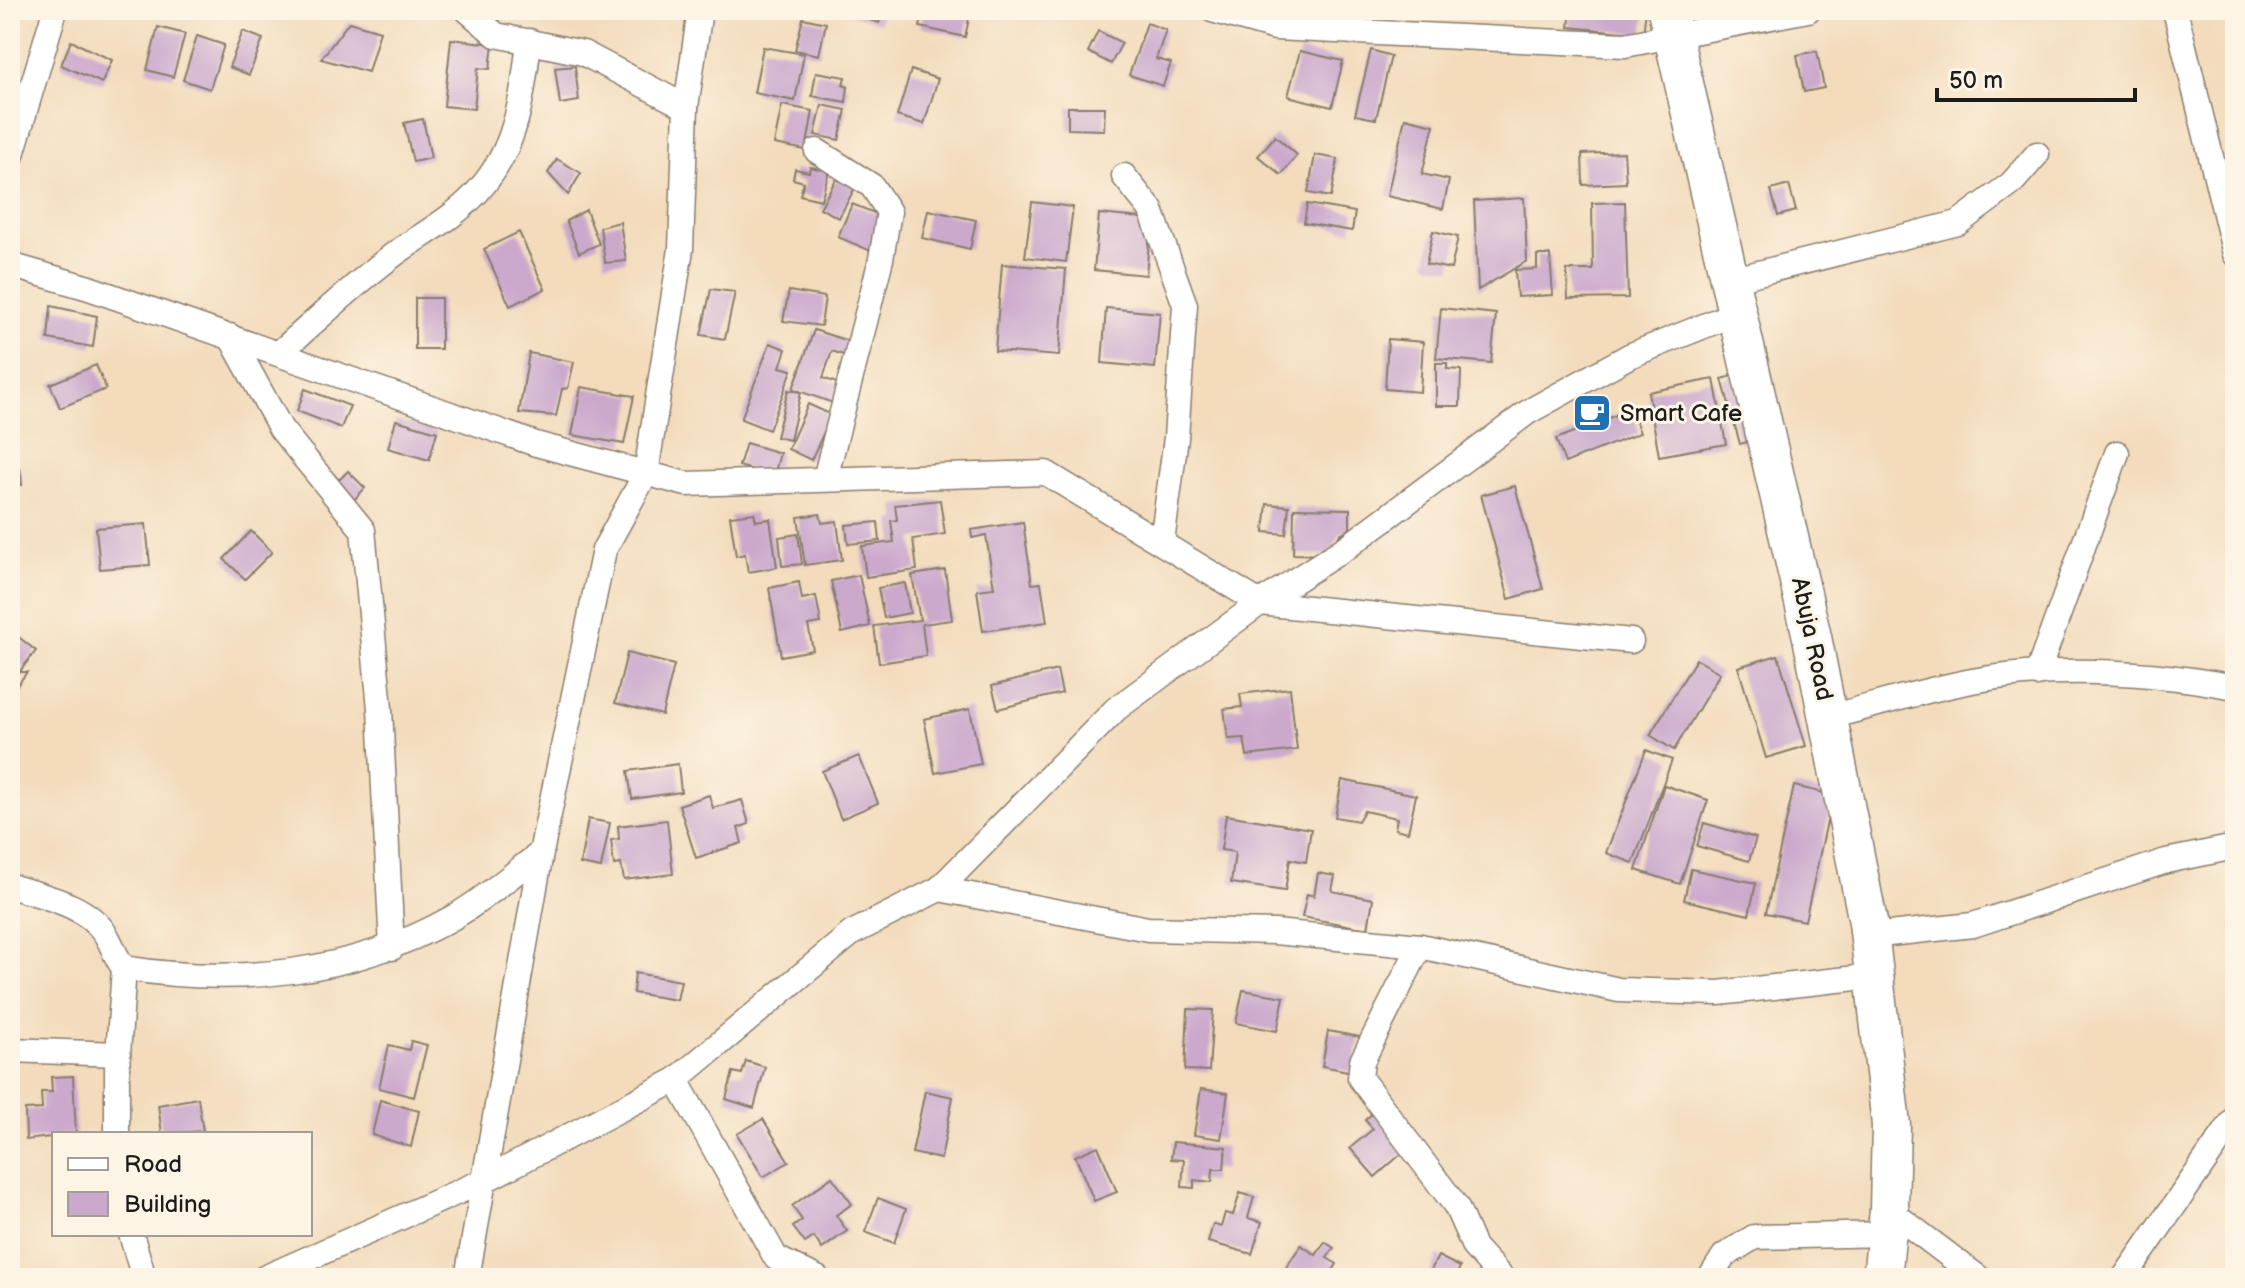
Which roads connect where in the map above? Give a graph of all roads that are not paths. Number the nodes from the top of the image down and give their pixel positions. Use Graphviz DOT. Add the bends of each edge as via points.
graph roads {
  1 [pos="55,10"];
  2 [pos="467,10"];
  3 [pos="700,10"];
  4 [pos="1212,10"];
  5 [pos="1808,10"];
  6 [pos="2175,10"];
  7 [pos="1670,24"];
  8 [pos="529,41"];
  9 [pos="686,107"];
  10 [pos="817,151"];
  11 [pos="2037,154"];
  12 [pos="10,161"];
  13 [pos="1124,176"];
  14 [pos="2235,254"];
  15 [pos="10,265"];
  16 [pos="1735,296"];
  17 [pos="230,336"];
  18 [pos="279,353"];
  19 [pos="2117,453"];
  20 [pos="646,473"];
  21 [pos="825,479"];
  22 [pos="1162,542"];
  23 [pos="1260,603"];
  24 [pos="1631,641"];
  25 [pos="2037,674"];
  26 [pos="2235,687"];
  27 [pos="1829,717"];
  28 [pos="2235,847"];
  29 [pos="541,853"];
  30 [pos="10,886"];
  31 [pos="939,889"];
  32 [pos="1870,936"];
  33 [pos="1420,946"];
  34 [pos="392,948"];
  35 [pos="124,968"];
  36 [pos="1875,976"];
  37 [pos="10,1050"];
  38 [pos="118,1054"];
  39 [pos="676,1080"];
  40 [pos="2235,1118"];
  41 [pos="117,1132"];
  42 [pos="483,1181"];
  43 [pos="1888,1222"];
  44 [pos="132,1236"];
  45 [pos="2128,1277"];
  46 [pos="144,1278"];
  47 [pos="264,1278"];
  48 [pos="467,1278"];
  49 [pos="817,1278"];
  50 [pos="1502,1278"];
  51 [pos="1710,1278"];
  52 [pos="1882,1278"];
  53 [pos="1979,1278"];
  1 -- 12 [label="street"];
  2 -- 8 [label="street" via="496,35"];
  3 -- 9 [label="street"];
  4 -- 7 [label="street" via="1275,28 1625,45"];
  5 -- 7 [label="street"];
  6 -- 14 [label="street"];
  7 -- 16 [label="main road, Abuja Road"];
  8 -- 9 [label="street" via="583,53"];
  8 -- 18 [label="street" via="521,111 484,185"];
  9 -- 20 [label="street" via="681,249"];
  10 -- 21 [label="street" via="872,186 889,212"];
  11 -- 16 [label="street" via="2011,184 1958,223"];
  13 -- 22 [label="street" via="1151,210 1185,305"];
  15 -- 17 [label="street"];
  16 -- 23 [label="street" via="1528,412 1347,547"];
  16 -- 27 [label="main road, Abuja Road"];
  17 -- 18 [label="street"];
  17 -- 34 [label="street" via="281,429 363,530 380,709"];
  18 -- 20 [label="street" via="536,444"];
  19 -- 25 [label="street"];
  20 -- 21 [label="street" via="686,484"];
  20 -- 29 [label="street" via="604,550"];
  21 -- 22 [label="street" via="1046,473"];
  22 -- 23 [label="street"];
  23 -- 24 [label="street"];
  23 -- 31 [label="street" via="1116,709"];
  25 -- 26 [label="street" via="2165,674"];
  25 -- 27 [label="street" via="1973,681"];
  27 -- 32 [label="main road, Abuja Road"];
  28 -- 32 [label="street" via="2166,861 1973,925"];
  29 -- 34 [label="street" via="455,917"];
  29 -- 42 [label="street"];
  30 -- 35 [label="street" via="88,914"];
  31 -- 33 [label="street" via="1148,929 1275,932"];
  31 -- 39 [label="street" via="852,933"];
  32 -- 36 [label="main road, Abuja Road"];
  33 -- 36 [label="street" via="1619,990 1718,993"];
  33 -- 50 [label="street" via="1362,1061 1360,1078 1456,1206 1474,1247"];
  34 -- 35 [label="street" via="297,973 219,975"];
  35 -- 38 [label="street"];
  36 -- 43 [label="main road, Abuja Road" via="1891,1125"];
  37 -- 38 [label="street"];
  38 -- 41 [label="street"];
  39 -- 42 [label="street"];
  39 -- 49 [label="street" via="776,1258"];
  40 -- 45 [label="street"];
  42 -- 47 [label="street"];
  42 -- 48 [label="street"];
  43 -- 51 [label="street" via="1754,1237 1724,1256"];
  43 -- 52 [label="main road, Abuja Road"];
  43 -- 53 [label="street"];
  44 -- 46 [label="street"];
}
